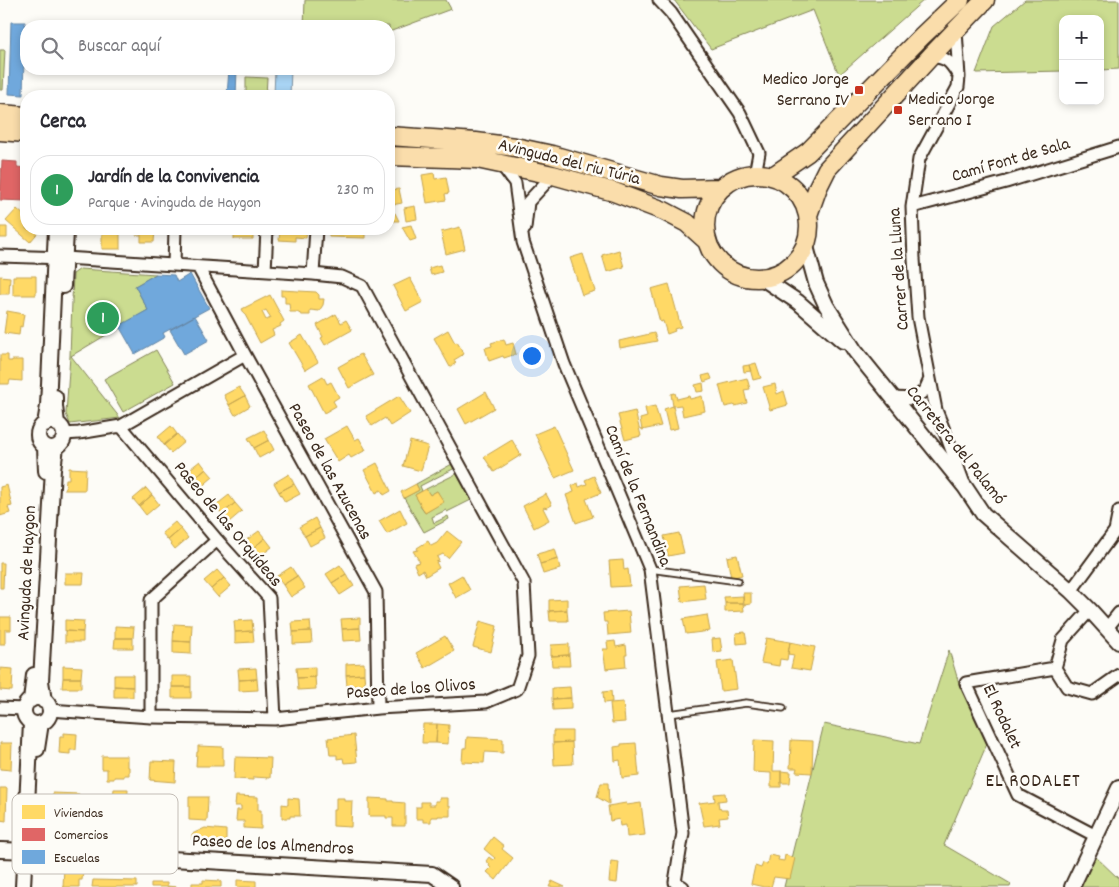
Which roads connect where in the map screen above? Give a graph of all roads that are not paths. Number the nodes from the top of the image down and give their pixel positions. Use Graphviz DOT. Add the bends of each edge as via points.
graph roads {
  1 [pos="659,0"];
  2 [pos="960,0"];
  3 [pos="985,0"];
  4 [pos="956,30"];
  5 [pos="931,56"];
  6 [pos="959,77"];
  7 [pos="0,114"];
  8 [pos="20,116"];
  9 [pos="0,131"];
  10 [pos="20,133"];
  11 [pos="395,136"];
  12 [pos="1119,148"];
  13 [pos="395,156"];
  14 [pos="501,164"];
  15 [pos="755,174"];
  16 [pos="553,175"];
  17 [pos="773,176"];
  18 [pos="719,188"];
  19 [pos="912,207"];
  20 [pos="808,215"];
  21 [pos="57,235"];
  22 [pos="65,235"];
  23 [pos="175,235"];
  24 [pos="267,235"];
  25 [pos="316,235"];
  26 [pos="707,241"];
  27 [pos="523,242"];
  28 [pos="805,243"];
  29 [pos="0,256"];
  30 [pos="60,258"];
  31 [pos="174,265"];
  32 [pos="198,267"];
  33 [pos="265,271"];
  34 [pos="313,274"];
  35 [pos="762,278"];
  36 [pos="855,351"];
  37 [pos="245,355"];
  38 [pos="930,379"];
  39 [pos="893,398"];
  40 [pos="121,426"];
  41 [pos="55,427"];
  42 [pos="51,447"];
  43 [pos="965,487"];
  44 [pos="1119,511"];
  45 [pos="217,540"];
  46 [pos="650,569"];
  47 [pos="738,580"];
  48 [pos="1070,592"];
  49 [pos="1090,610"];
  50 [pos="1119,613"];
  51 [pos="1107,628"];
  52 [pos="1119,642"];
  53 [pos="1056,668"];
  54 [pos="1119,675"];
  55 [pos="37,705"];
  56 [pos="0,708"];
  57 [pos="378,708"];
  58 [pos="783,708"];
  59 [pos="669,714"];
  60 [pos="151,717"];
  61 [pos="275,720"];
  62 [pos="36,723"];
  63 [pos="1119,788"];
  64 [pos="34,794"];
  65 [pos="1096,836"];
  66 [pos="178,860"];
  67 [pos="25,874"];
  68 [pos="31,874"];
  69 [pos="23,887"];
  70 [pos="32,887"];
  71 [pos="451,887"];
  72 [pos="683,887"];
  73 [pos="1072,887"];
  1 -- 15 [label="street" via="740,113 759,153"];
  2 -- 17 [label="main road" via="808,152"];
  3 -- 4 [label="main road"];
  4 -- 5 [label="main road"];
  4 -- 6 [label="street"];
  5 -- 6 [label="street" via="944,58 952,64"];
  5 -- 20 [label="main road" via="827,170"];
  6 -- 19 [label="street, Carrer de la Lluna" via="958,87 918,159"];
  7 -- 8 [label="main road"];
  9 -- 10 [label="main road"];
  11 -- 18 [label="main road, Avinguda del riu Túria" via="515,147 661,186"];
  12 -- 19 [label="street, Camí Font de Sala"];
  13 -- 14 [label="main road, Avinguda del riu Túria" via="477,159"];
  14 -- 16 [label="main road, Avinguda del riu Túria"];
  14 -- 27 [label="street" via="515,183"];
  15 -- 17 [label="main road"];
  15 -- 18 [label="main road" via="734,178"];
  16 -- 26 [label="main road, Avinguda del riu Túria" via="614,192 664,211 687,223"];
  16 -- 27 [label="street" via="528,202"];
  17 -- 20 [label="main road" via="795,191"];
  18 -- 26 [label="main road" via="705,226"];
  19 -- 38 [label="street, Carrer de la Lluna" via="918,317"];
  20 -- 28 [label="main road" via="809,234"];
  21 -- 30 [label="street"];
  22 -- 30 [label="street"];
  23 -- 31 [label="street"];
  24 -- 33 [label="street"];
  25 -- 34 [label="street"];
  26 -- 35 [label="main road" via="718,261 730,270 745,278"];
  27 -- 46 [label="street, Camí de la Fernandina" via="564,364"];
  28 -- 35 [label="main road" via="787,269"];
  28 -- 36 [label="street, Carretera del Palamó" via="822,298"];
  29 -- 30 [label="street, Paseo de los Olivos"];
  30 -- 31 [label="street, Paseo de los Olivos"];
  30 -- 41 [label="street"];
  31 -- 32 [label="street, Paseo de los Olivos"];
  32 -- 33 [label="street, Paseo de los Olivos"];
  32 -- 37 [label="street, Paseo de las Azucenas"];
  33 -- 34 [label="street, Paseo de los Olivos"];
  34 -- 57 [label="street, Paseo de los Olivos" via="342,277 362,286 524,582 528,656 517,689 486,702"];
  35 -- 36 [label="street, Carretera del Palamó" via="798,302"];
  36 -- 39 [label="street, Carretera del Palamó"];
  37 -- 40 [label="street"];
  37 -- 57 [label="street, Paseo de las Azucenas" via="376,592"];
  38 -- 39 [label="street" via="925,390 914,399"];
  38 -- 43 [label="street, Carrer de la Lluna" via="936,410"];
  39 -- 43 [label="street, Carretera del Palamó"];
  40 -- 41 [label="street" via="79,433"];
  40 -- 45 [label="street, Paseo de las Orquídeas"];
  41 -- 42 [label="street" via="63,440"];
  41 -- 42 [label="street" via="39,430 41,443"];
  42 -- 55 [label="street, Avinguda de Haygon" via="45,488 34,681"];
  43 -- 48 [label="street, Carretera del Palamó" via="983,514"];
  44 -- 48 [label="street" via="1115,531"];
  45 -- 60 [label="street" via="152,600"];
  45 -- 61 [label="street, Paseo de las Orquídeas" via="268,598"];
  46 -- 47 [label="lane"];
  46 -- 59 [label="street, Camí de la Fernandina"];
  48 -- 49 [label="street, Carretera del Palamó"];
  49 -- 51 [label="street, Carretera del Palamó"];
  49 -- 53 [label="street" via="1064,640"];
  50 -- 51 [label="street"];
  51 -- 52 [label="street, Carretera del Palamó"];
  53 -- 54 [label="street" via="1068,687 1092,694"];
  53 -- 65 [label="street, El Rodalet" via="966,684 1018,795"];
  55 -- 56 [label="street, Paseo de los Olivos"];
  55 -- 60 [label="street, Paseo de los Olivos"];
  55 -- 62 [label="street" via="48,716 46,721"];
  55 -- 62 [label="street" via="24,713 26,719"];
  57 -- 61 [label="street, Paseo de los Olivos"];
  58 -- 59 [label="lane" via="746,703"];
  59 -- 72 [label="street, Camí de la Fernandina" via="684,833 675,882"];
  60 -- 61 [label="street, Paseo de los Olivos"];
  62 -- 64 [label="street" via="38,746"];
  63 -- 65 [label="street"];
  65 -- 73 [label="street"];
  66 -- 71 [label="street, Paseo de los Almendros" via="432,874"];
  67 -- 69 [label="street"];
  68 -- 70 [label="street"];
}
